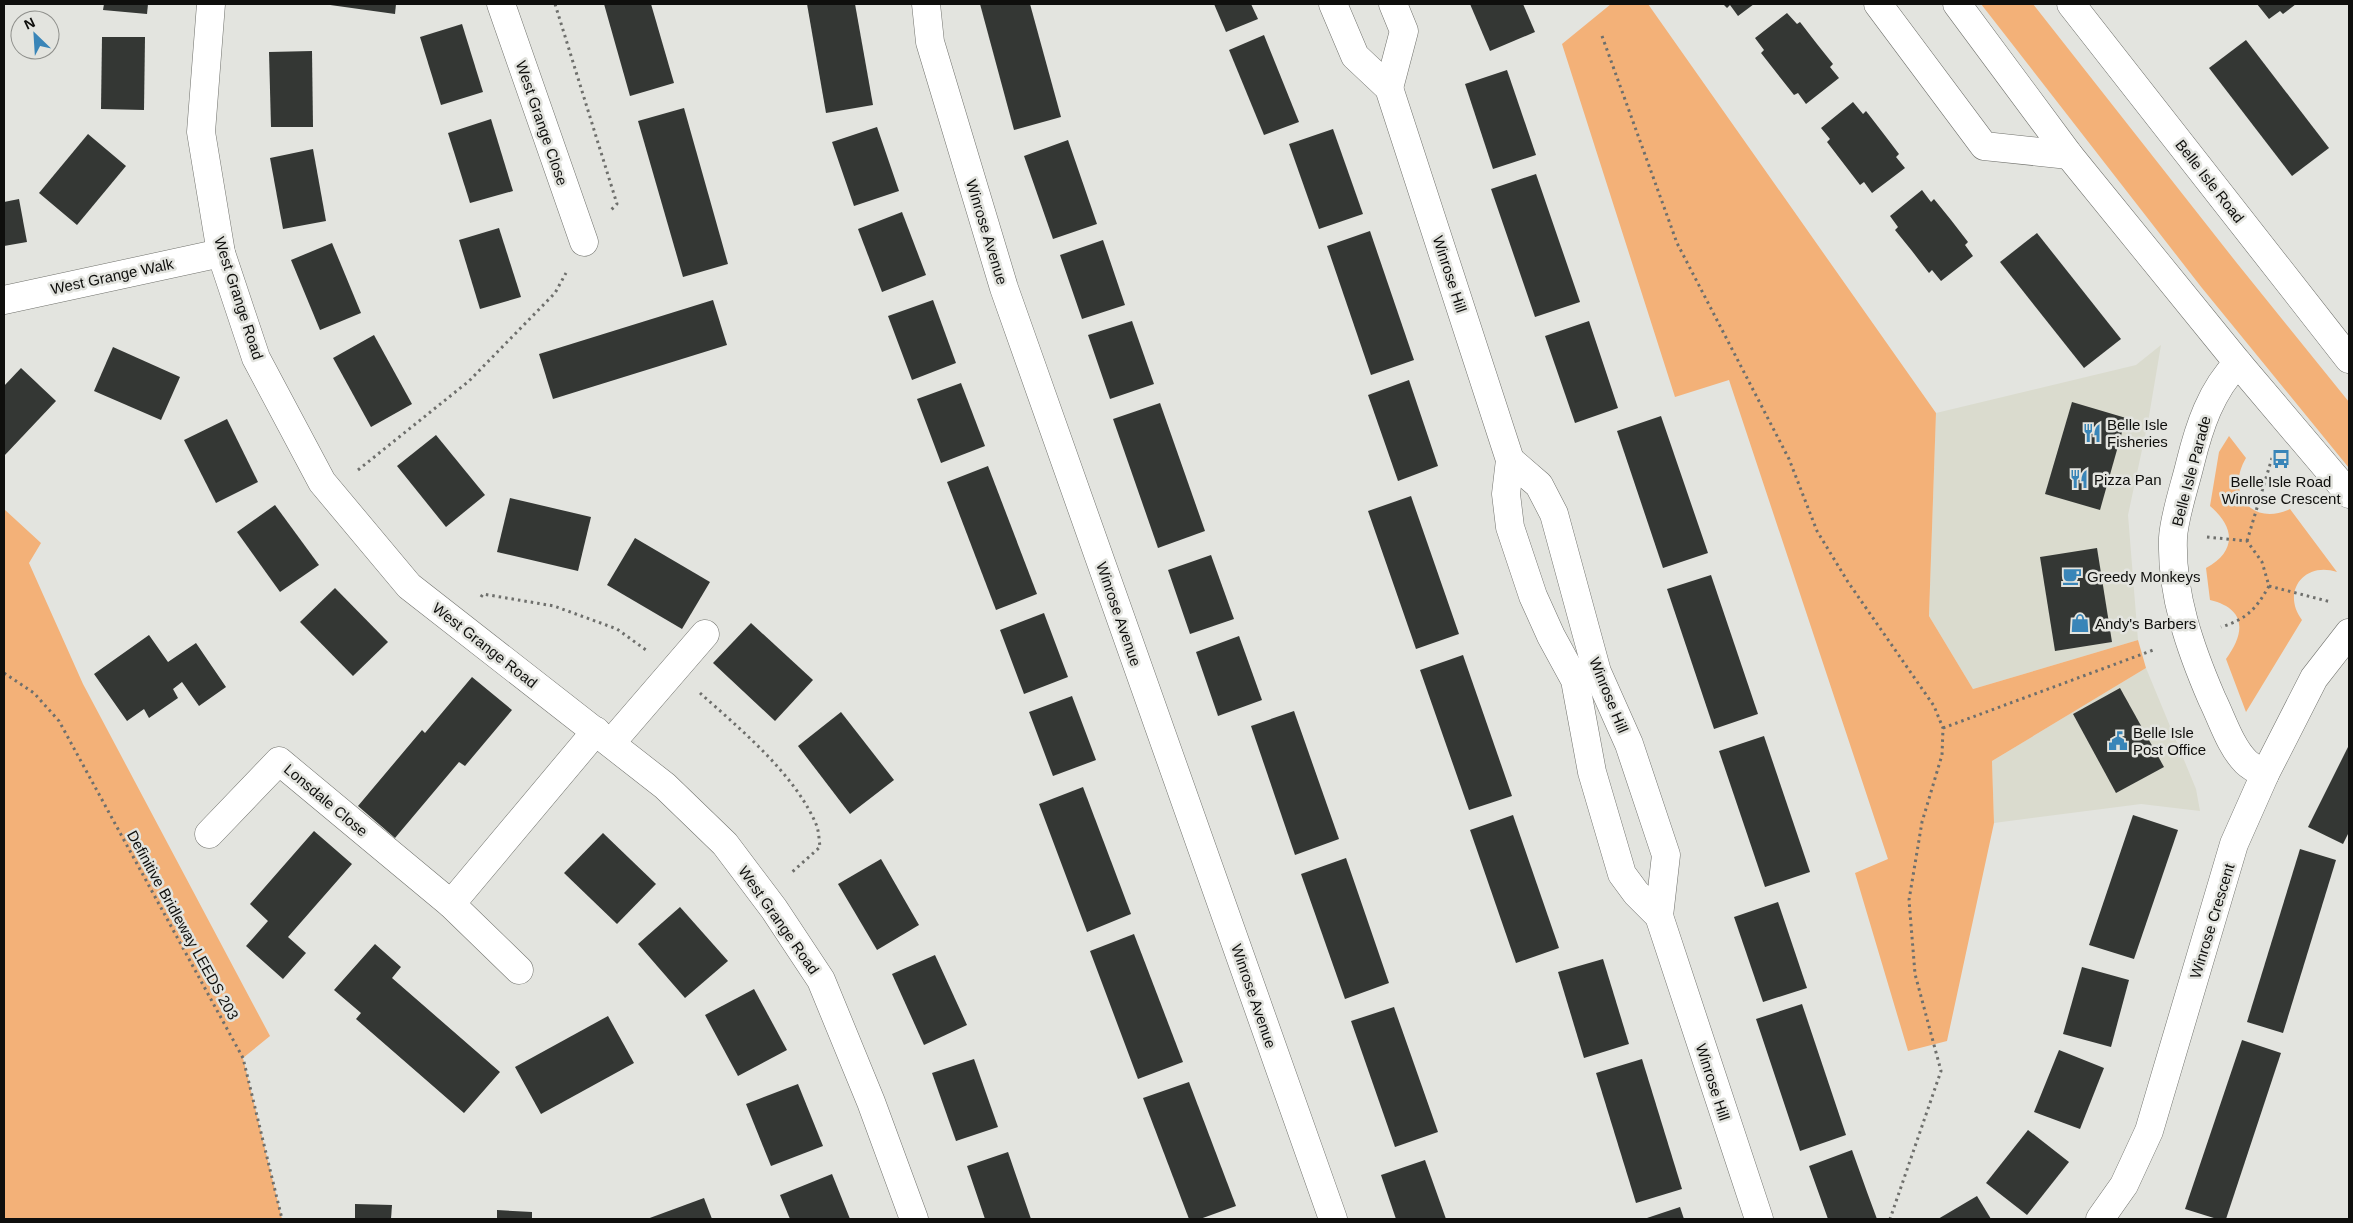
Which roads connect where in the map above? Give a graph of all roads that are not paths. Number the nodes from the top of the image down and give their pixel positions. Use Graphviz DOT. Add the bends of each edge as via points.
graph roads {
  1 [pos="211,4"];
  2 [pos="501,4"];
  3 [pos="926,4"];
  4 [pos="1334,4"];
  5 [pos="1393,4"];
  6 [pos="1878,4"];
  7 [pos="1957,4"];
  8 [pos="2072,4"];
  9 [pos="1389,88"];
  10 [pos="2069,155"];
  11 [pos="584,242"];
  12 [pos="221,253"];
  13 [pos="4,300"];
  14 [pos="2349,359"];
  15 [pos="2238,362"];
  16 [pos="1510,460"];
  17 [pos="2349,494"];
  18 [pos="2349,633"];
  19 [pos="705,634"];
  20 [pos="1586,676"];
  21 [pos="603,737"];
  22 [pos="2266,774"];
  23 [pos="209,834"];
  24 [pos="451,904"];
  25 [pos="1659,916"];
  26 [pos="519,970"];
  27 [pos="914,1219"];
  28 [pos="1333,1219"];
  29 [pos="1759,1219"];
  30 [pos="2100,1219"];
  1 -- 12 [label="street, West Grange Road" via="201,132"];
  2 -- 11 [label="street, West Grange Close"];
  3 -- 28 [label="street, Winrose Avenue" via="930,42 1004,288"];
  4 -- 9 [label="street, Winrose Hill" via="1356,56"];
  5 -- 9 [label="street" via="1404,31"];
  6 -- 10 [label="street" via="1984,146"];
  7 -- 10 [label="street"];
  8 -- 14 [label="street, Belle Isle Road"];
  9 -- 16 [label="street, Winrose Hill"];
  10 -- 15 [label="street"];
  12 -- 13 [label="street, West Grange Walk"];
  12 -- 21 [label="street, West Grange Road" via="256,358 322,482 409,586"];
  15 -- 17 [label="street"];
  15 -- 22 [label="street, Belle Isle Parade" via="2211,399 2194,446 2173,536 2176,592 2188,637 2232,743 2246,763"];
  16 -- 20 [label="street, Winrose Hill" via="1539,485 1554,514"];
  16 -- 20 [label="street, Winrose Hill" via="1506,494 1510,528 1533,596 1551,636"];
  18 -- 22 [label="street, Winrose Crescent" via="2314,678"];
  19 -- 21 [label="street"];
  20 -- 25 [label="street, Winrose Hill" via="1592,772 1622,874"];
  20 -- 25 [label="street, Winrose Hill" via="1629,744 1666,855"];
  21 -- 24 [label="street"];
  21 -- 27 [label="street, West Grange Road" via="665,786 725,844 774,909 820,980 871,1102"];
  22 -- 30 [label="street, Winrose Crescent" via="2234,844 2149,1131 2124,1185"];
  23 -- 24 [label="street, Lonsdale Close" via="279,761"];
  24 -- 26 [label="street, Lonsdale Close"];
  25 -- 29 [label="street, Winrose Hill"];
}
